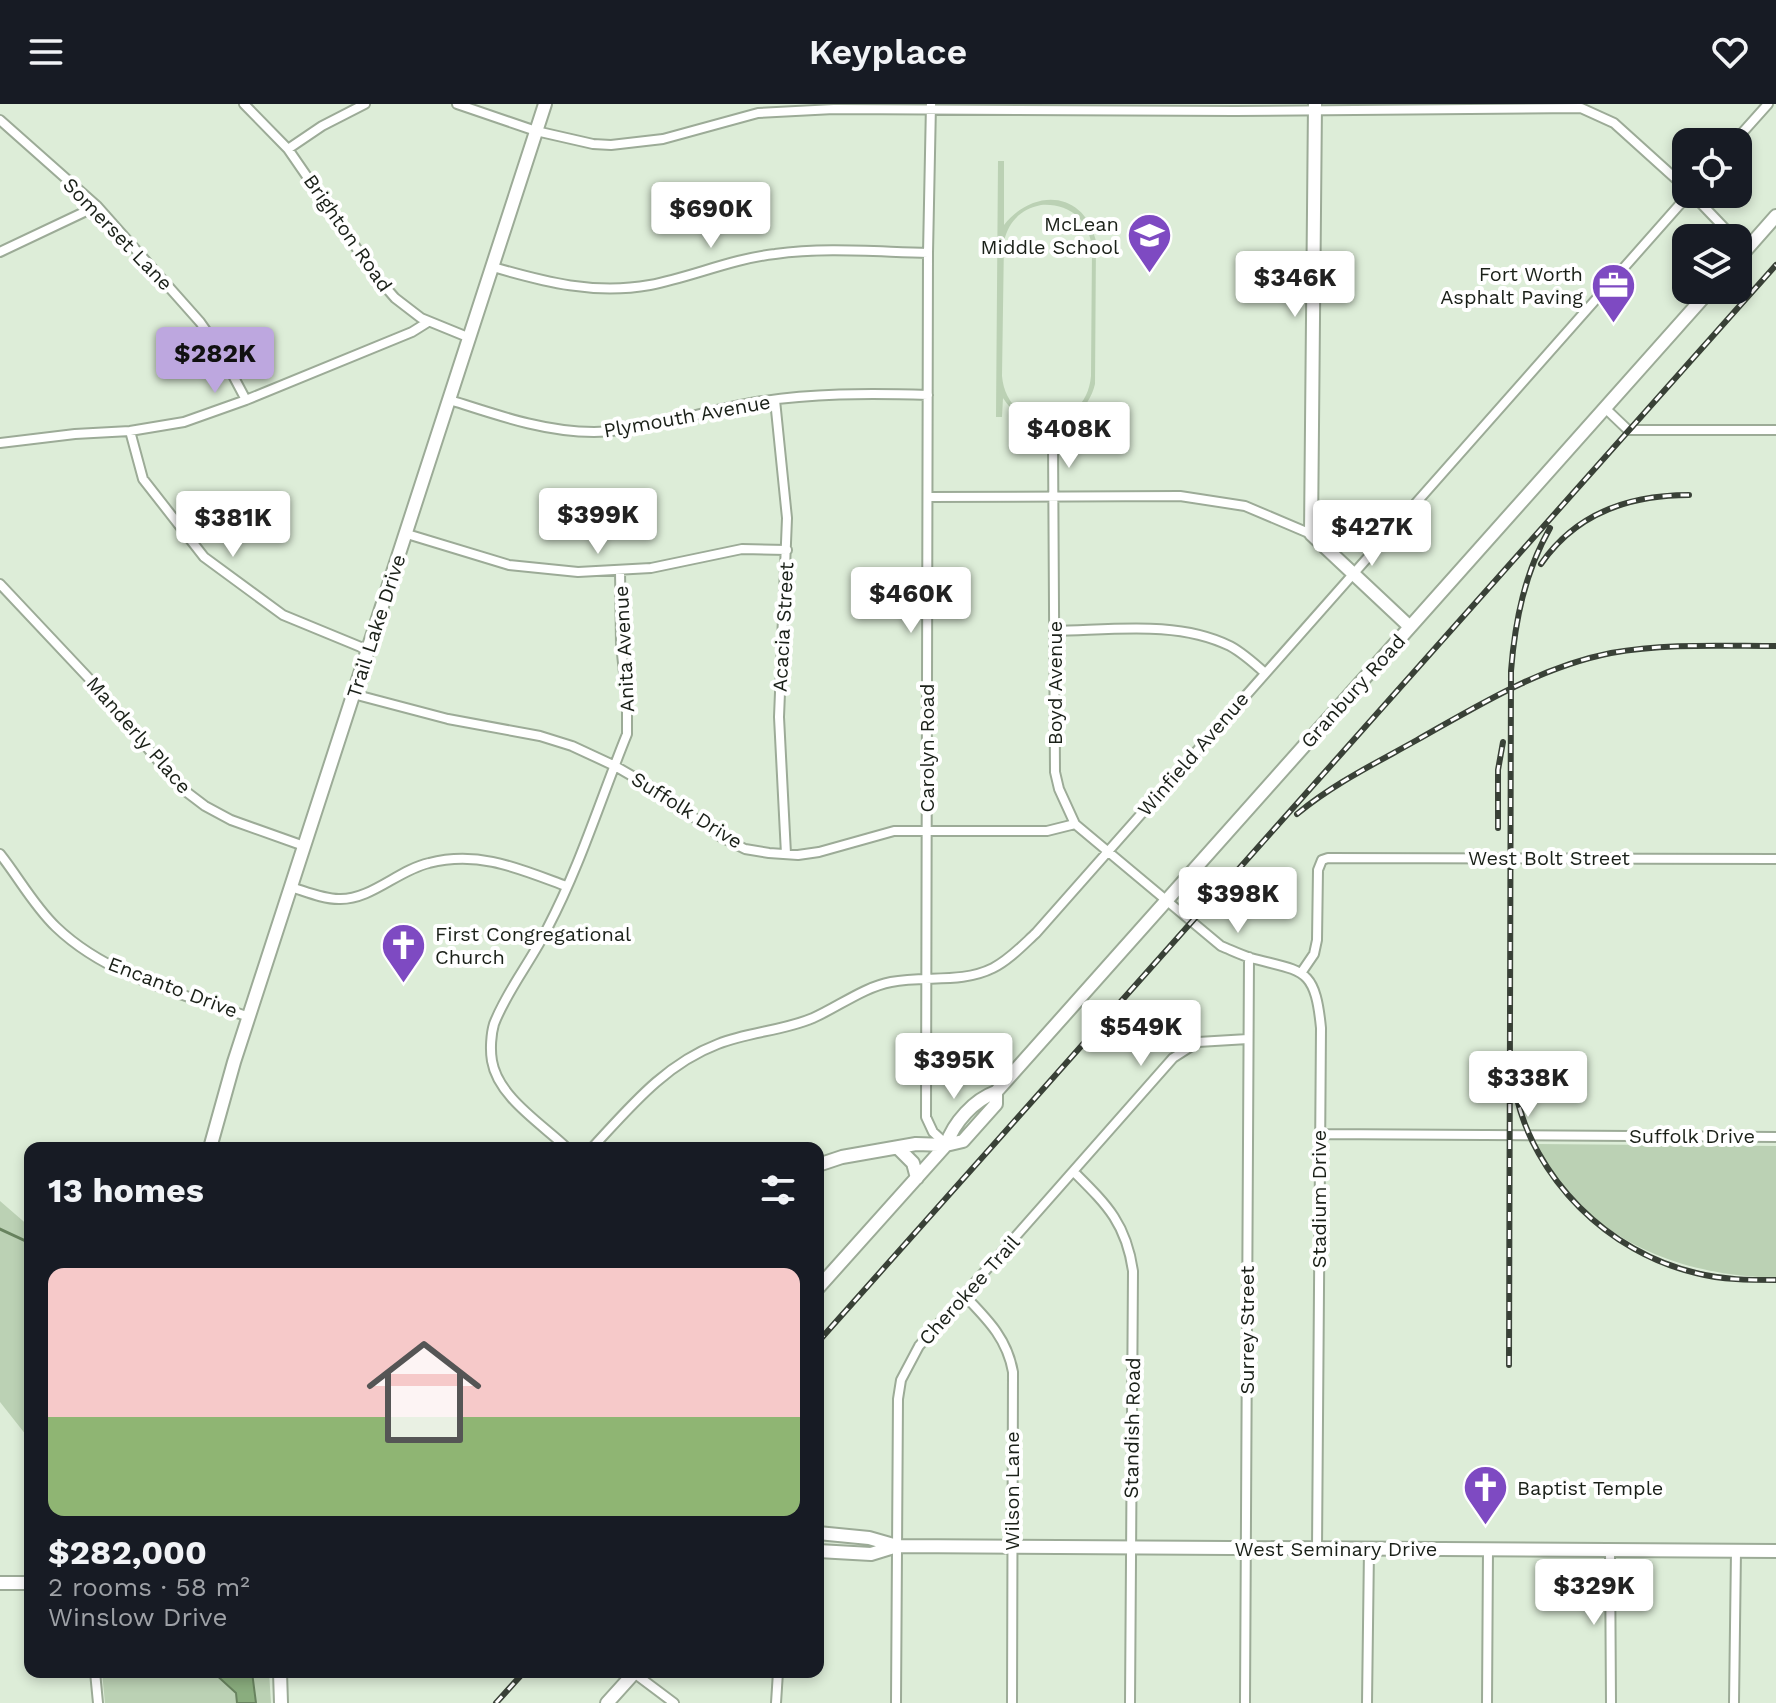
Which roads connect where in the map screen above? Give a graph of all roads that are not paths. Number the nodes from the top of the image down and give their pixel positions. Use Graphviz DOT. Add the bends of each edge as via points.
graph roads {
  1 [pos="244,104"];
  2 [pos="365,104"];
  3 [pos="457,104"];
  4 [pos="545,104"];
  5 [pos="1768,104"];
  6 [pos="1315,107"];
  7 [pos="931,108"];
  8 [pos="0,120"];
  9 [pos="1747,128"];
  10 [pos="536,131"];
  11 [pos="288,149"];
  12 [pos="1672,175"];
  13 [pos="97,206"];
  14 [pos="1678,208"];
  15 [pos="1703,208"];
  16 [pos="1776,216"];
  17 [pos="1718,224"];
  18 [pos="1752,236"];
  19 [pos="0,252"];
  20 [pos="928,253"];
  21 [pos="493,267"];
  22 [pos="1698,304"];
  23 [pos="428,322"];
  24 [pos="470,338"];
  25 [pos="928,395"];
  26 [pos="246,400"];
  27 [pos="450,400"];
  28 [pos="775,400"];
  29 [pos="1605,408"];
  30 [pos="1776,430"];
  31 [pos="130,431"];
  32 [pos="0,443"];
  33 [pos="1053,443"];
  34 [pos="1053,496"];
  35 [pos="928,497"];
  36 [pos="407,534"];
  37 [pos="1311,534"];
  38 [pos="787,550"];
  39 [pos="620,570"];
  40 [pos="1352,574"];
  41 [pos="0,584"];
  42 [pos="1410,627"];
  43 [pos="1055,631"];
  44 [pos="368,650"];
  45 [pos="1265,673"];
  46 [pos="353,694"];
  47 [pos="615,766"];
  48 [pos="1075,824"];
  49 [pos="926,831"];
  50 [pos="304,846"];
  51 [pos="1109,850"];
  52 [pos="0,854"];
  53 [pos="786,854"];
  54 [pos="1776,859"];
  55 [pos="566,886"];
  56 [pos="291,887"];
  57 [pos="1168,899"];
  58 [pos="1249,957"];
  59 [pos="1301,973"];
  60 [pos="925,979"];
  61 [pos="249,1017"];
  62 [pos="1248,1039"];
  63 [pos="1319,1134"];
  64 [pos="1776,1137"];
  65 [pos="212,1142"];
  66 [pos="561,1142"];
  67 [pos="598,1142"];
  68 [pos="946,1145"];
  69 [pos="899,1149"];
  70 [pos="824,1163"];
  71 [pos="1074,1172"];
  72 [pos="917,1178"];
  73 [pos="824,1281"];
  74 [pos="964,1295"];
  75 [pos="824,1534"];
  76 [pos="897,1546"];
  77 [pos="1012,1547"];
  78 [pos="1130,1548"];
  79 [pos="1246,1548"];
  80 [pos="1317,1549"];
  81 [pos="1369,1549"];
  82 [pos="1488,1549"];
  83 [pos="1610,1550"];
  84 [pos="1736,1550"];
  85 [pos="1776,1551"];
  86 [pos="824,1552"];
  87 [pos="850,1554"];
  88 [pos="824,1560"];
  89 [pos="0,1583"];
  90 [pos="24,1583"];
  91 [pos="96,1678"];
  92 [pos="280,1678"];
  93 [pos="630,1678"];
  94 [pos="643,1678"];
  95 [pos="778,1678"];
  96 [pos="98,1703"];
  97 [pos="281,1703"];
  98 [pos="607,1703"];
  99 [pos="674,1703"];
  100 [pos="776,1703"];
  101 [pos="896,1703"];
  102 [pos="1012,1703"];
  103 [pos="1130,1703"];
  104 [pos="1245,1703"];
  105 [pos="1367,1703"];
  106 [pos="1487,1703"];
  107 [pos="1611,1703"];
  108 [pos="1734,1703"];
  1 -- 11 [label="street, Brighton Road"];
  2 -- 11 [label="street"];
  3 -- 10 [label="street"];
  4 -- 10 [label="street, Trail Lake Drive"];
  5 -- 9 [label="street"];
  6 -- 7 [label="street"];
  6 -- 12 [label="street" via="1581,108 1614,123"];
  6 -- 37 [label="street"];
  7 -- 10 [label="street" via="758,113 631,144 593,144"];
  7 -- 20 [label="street, Carolyn Road"];
  8 -- 13 [label="street, Somerset Lane"];
  10 -- 21 [label="street, Trail Lake Drive"];
  11 -- 23 [label="street, Brighton Road" via="375,275"];
  13 -- 19 [label="street"];
  13 -- 26 [label="street, Somerset Lane" via="200,322"];
  14 -- 40 [label="street, Winfield Avenue"];
  15 -- 17 [label="street"];
  16 -- 18 [label="street"];
  20 -- 21 [label="street" via="779,253 609,289 565,286"];
  20 -- 25 [label="street, Carolyn Road"];
  21 -- 24 [label="street, Trail Lake Drive"];
  22 -- 29 [label="street, Granbury Road"];
  23 -- 24 [label="street, Brighton Road"];
  23 -- 26 [label="street"];
  24 -- 27 [label="street, Trail Lake Drive"];
  25 -- 28 [label="street, Plymouth Avenue"];
  25 -- 35 [label="street, Carolyn Road"];
  26 -- 31 [label="street" via="184,422"];
  27 -- 28 [label="street, Plymouth Avenue" via="525,423 594,432"];
  27 -- 36 [label="street, Trail Lake Drive"];
  28 -- 38 [label="street, Acacia Street"];
  29 -- 30 [label="street" via="1628,430"];
  29 -- 42 [label="street, Granbury Road"];
  31 -- 32 [label="street"];
  31 -- 44 [label="street" via="143,479 204,557 283,615"];
  33 -- 34 [label="street, Boyd Avenue"];
  34 -- 35 [label="street"];
  34 -- 37 [label="street" via="1224,501"];
  34 -- 43 [label="street, Boyd Avenue"];
  35 -- 49 [label="street, Carolyn Road"];
  36 -- 39 [label="street" via="509,565"];
  36 -- 44 [label="street, Trail Lake Drive"];
  37 -- 40 [label="street"];
  38 -- 39 [label="street" via="742,549"];
  38 -- 53 [label="street, Acacia Street" via="779,717"];
  39 -- 47 [label="street, Anita Avenue" via="627,734"];
  40 -- 42 [label="street"];
  40 -- 45 [label="street, Winfield Avenue"];
  41 -- 50 [label="street, Manderly Place" via="96,686 180,787 231,820"];
  42 -- 57 [label="street, Granbury Road"];
  43 -- 45 [label="street" via="1166,629 1228,646"];
  43 -- 48 [label="street, Boyd Avenue" via="1055,772"];
  44 -- 46 [label="street, Trail Lake Drive"];
  45 -- 51 [label="street, Winfield Avenue"];
  46 -- 47 [label="street, Suffolk Drive" via="540,736"];
  46 -- 50 [label="street, Trail Lake Drive"];
  47 -- 53 [label="street, Suffolk Drive" via="721,837 745,849"];
  47 -- 55 [label="street, Anita Avenue"];
  48 -- 49 [label="street, Suffolk Drive" via="1047,831"];
  48 -- 51 [label="street"];
  49 -- 53 [label="street, Suffolk Drive" via="894,831 819,852"];
  49 -- 60 [label="street, Carolyn Road"];
  50 -- 56 [label="street, Trail Lake Drive"];
  51 -- 57 [label="street"];
  51 -- 60 [label="street, Winfield Avenue" via="1036,933 995,967 974,975"];
  52 -- 61 [label="street, Encanto Drive" via="38,907 83,948 138,978"];
  54 -- 59 [label="street, West Bolt Street" via="1322,860 1314,954"];
  55 -- 56 [label="street" via="506,864 467,858 419,866 351,898 327,898"];
  55 -- 66 [label="street, Anita Avenue" via="494,1025 492,1061 513,1098"];
  56 -- 61 [label="street, Trail Lake Drive"];
  57 -- 58 [label="street" via="1221,946"];
  57 -- 68 [label="street, Granbury Road" via="996,1092 982,1097 951,1130"];
  58 -- 59 [label="street"];
  58 -- 62 [label="street, Surrey Street"];
  59 -- 63 [label="street, Stadium Drive" via="1320,1009"];
  60 -- 67 [label="street, Winfield Avenue" via="889,982 811,1019 721,1042 681,1061"];
  60 -- 68 [label="street, Carolyn Road" via="926,1117"];
  61 -- 65 [label="street, Trail Lake Drive"];
  62 -- 71 [label="street, Cherokee Trail" via="1189,1046 1151,1081"];
  62 -- 79 [label="street, Surrey Street"];
  63 -- 64 [label="street, Suffolk Drive"];
  63 -- 80 [label="street, Stadium Drive"];
  68 -- 69 [label="street"];
  68 -- 72 [label="street, Granbury Road"];
  69 -- 70 [label="street"];
  69 -- 72 [label="street" via="913,1163"];
  71 -- 74 [label="street, Cherokee Trail"];
  71 -- 78 [label="street, Standish Road" via="1117,1218 1133,1271"];
  72 -- 73 [label="street, Granbury Road"];
  74 -- 76 [label="street, Cherokee Trail" via="919,1346 901,1380"];
  74 -- 77 [label="street, Wilson Lane" via="995,1326 1010,1358"];
  75 -- 76 [label="street, West Seminary Drive"];
  76 -- 77 [label="street, West Seminary Drive"];
  76 -- 87 [label="street, West Seminary Drive"];
  76 -- 101 [label="street, Cherokee Trail"];
  77 -- 78 [label="street, West Seminary Drive"];
  77 -- 102 [label="street, Wilson Lane"];
  78 -- 79 [label="street, West Seminary Drive"];
  78 -- 103 [label="street, Standish Road"];
  79 -- 80 [label="street, West Seminary Drive"];
  79 -- 104 [label="street, Surrey Street"];
  80 -- 81 [label="street, West Seminary Drive"];
  81 -- 82 [label="street, West Seminary Drive"];
  81 -- 105 [label="street"];
  82 -- 83 [label="street, West Seminary Drive"];
  82 -- 106 [label="street"];
  83 -- 84 [label="street, West Seminary Drive"];
  83 -- 107 [label="street"];
  84 -- 85 [label="street, West Seminary Drive"];
  84 -- 108 [label="street"];
  86 -- 87 [label="street, West Seminary Drive"];
  87 -- 88 [label="street"];
  89 -- 90 [label="street"];
  91 -- 96 [label="street"];
  92 -- 97 [label="street"];
  93 -- 98 [label="street"];
  94 -- 99 [label="street"];
  95 -- 100 [label="street"];
}
